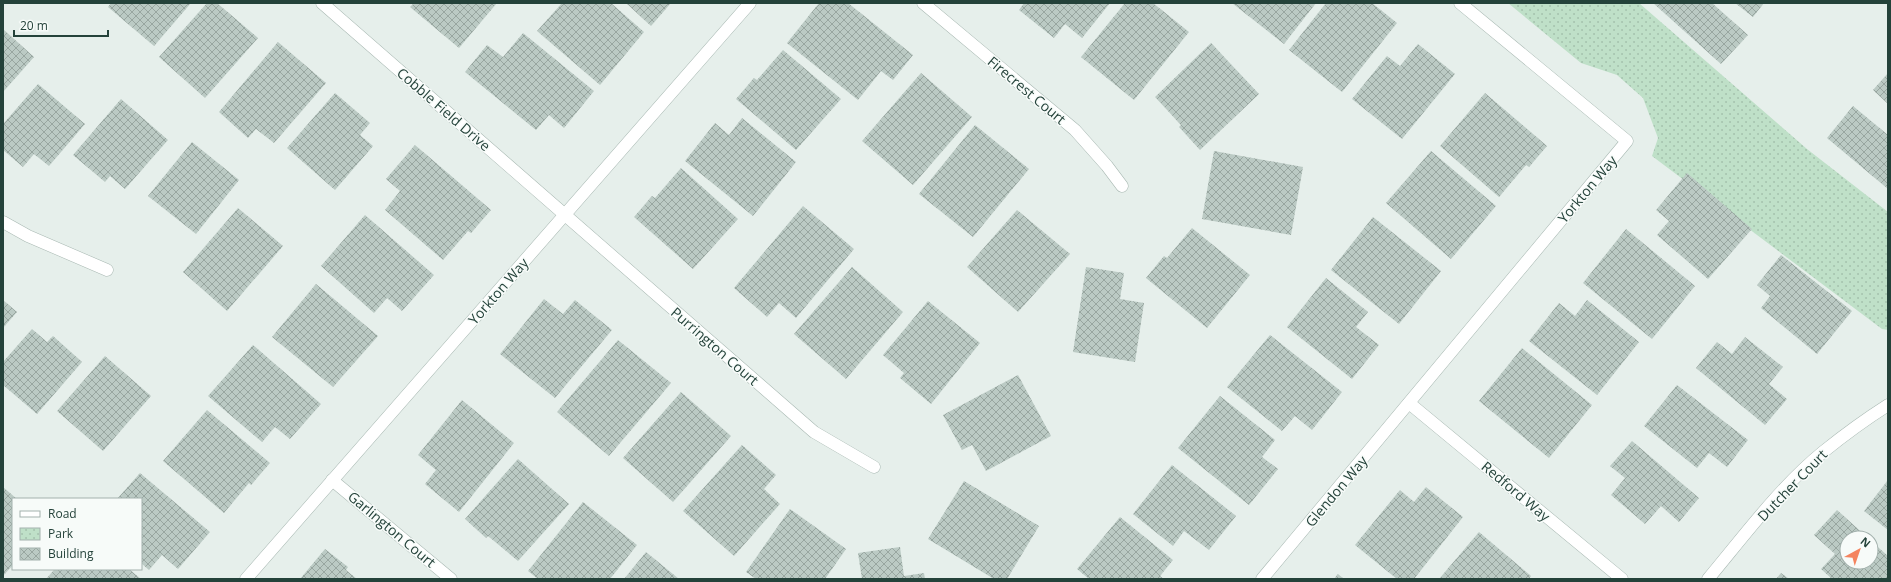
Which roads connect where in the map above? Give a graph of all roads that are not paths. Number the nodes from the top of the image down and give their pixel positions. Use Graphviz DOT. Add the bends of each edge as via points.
graph roads {
  1 [pos="322,3"];
  2 [pos="750,3"];
  3 [pos="923,3"];
  4 [pos="1460,3"];
  5 [pos="1122,186"];
  6 [pos="564,215"];
  7 [pos="3,222"];
  8 [pos="107,270"];
  9 [pos="1409,402"];
  10 [pos="1888,405"];
  11 [pos="874,467"];
  12 [pos="332,480"];
  13 [pos="246,579"];
  14 [pos="451,579"];
  15 [pos="1262,579"];
  16 [pos="1622,579"];
  17 [pos="1708,579"];
  1 -- 6 [label="street, Cobble Field Drive"];
  2 -- 6 [label="street, Yorkton Way"];
  3 -- 5 [label="street, Firecrest Court" via="1075,130"];
  4 -- 9 [label="street, Yorkton Way" via="1627,141"];
  6 -- 11 [label="street, Purrington Court" via="814,432"];
  6 -- 12 [label="street, Yorkton Way"];
  7 -- 8 [label="street" via="28,236"];
  9 -- 15 [label="street, Glendon Way"];
  9 -- 16 [label="street, Redford Way"];
  10 -- 17 [label="street, Dutcher Court" via="1822,452 1771,503"];
  12 -- 13 [label="street, Yorkton Way"];
  12 -- 14 [label="street, Garlington Court"];
}
